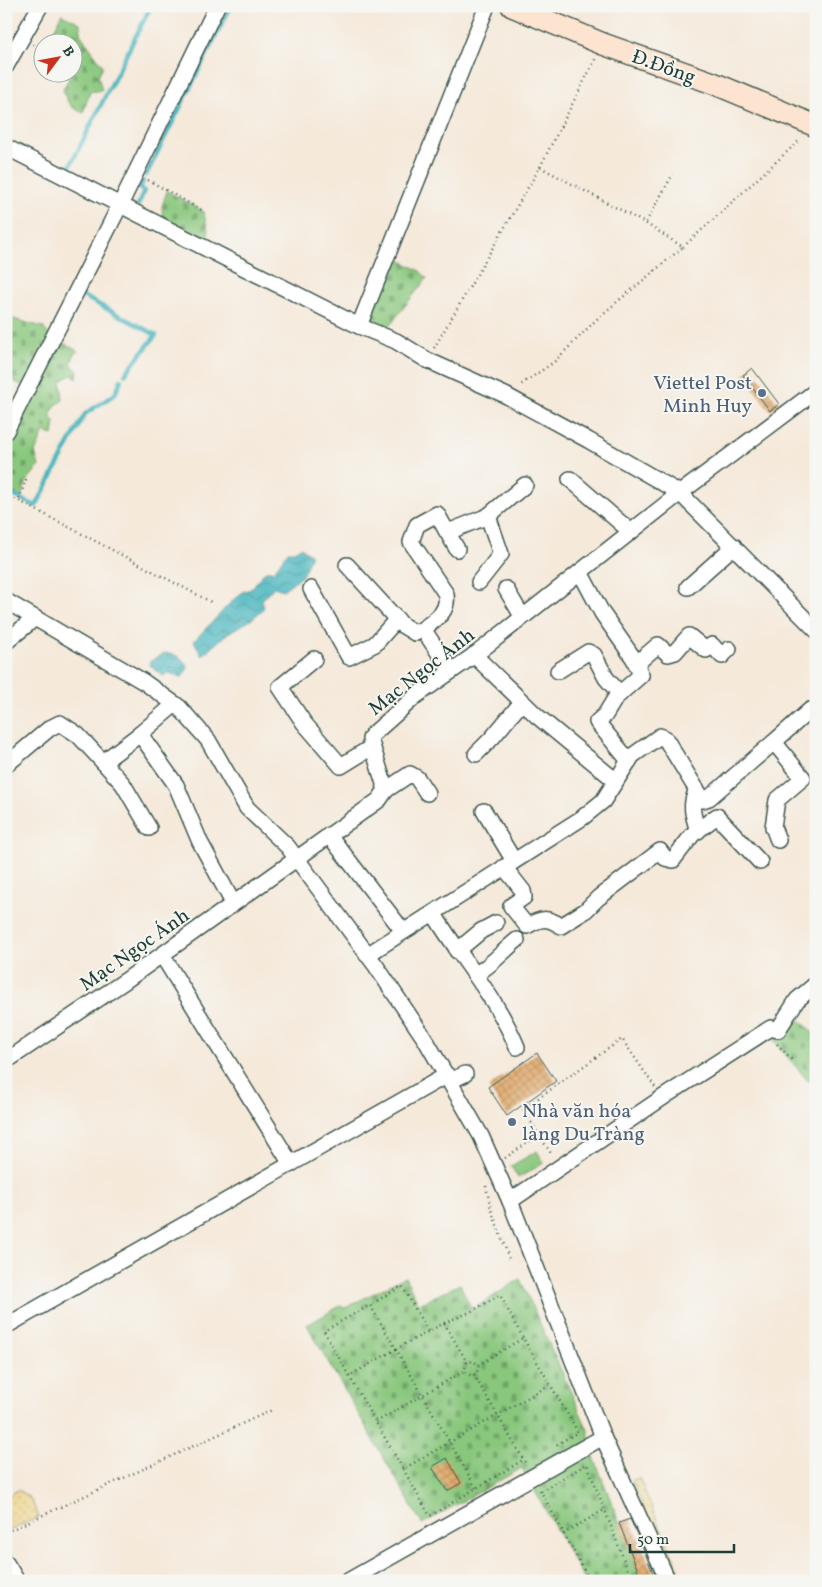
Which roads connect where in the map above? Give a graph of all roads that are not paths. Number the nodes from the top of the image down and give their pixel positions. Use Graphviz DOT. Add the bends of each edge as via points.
graph roads {
  1 [pos="40,6"];
  2 [pos="216,6"];
  3 [pos="487,6"];
  4 [pos="512,6"];
  5 [pos="6,66"];
  6 [pos="816,126"];
  7 [pos="6,147"];
  8 [pos="120,205"];
  9 [pos="358,326"];
  10 [pos="816,391"];
  11 [pos="6,431"];
  12 [pos="570,479"];
  13 [pos="525,485"];
  14 [pos="680,493"];
  15 [pos="488,516"];
  16 [pos="446,530"];
  17 [pos="631,532"];
  18 [pos="734,546"];
  19 [pos="457,549"];
  20 [pos="348,565"];
  21 [pos="580,572"];
  22 [pos="479,582"];
  23 [pos="688,586"];
  24 [pos="506,589"];
  25 [pos="311,590"];
  26 [pos="6,601"];
  27 [pos="522,616"];
  28 [pos="35,618"];
  29 [pos="397,619"];
  30 [pos="814,624"];
  31 [pos="423,629"];
  32 [pos="6,642"];
  33 [pos="730,649"];
  34 [pos="474,655"];
  35 [pos="314,659"];
  36 [pos="636,664"];
  37 [pos="451,671"];
  38 [pos="558,671"];
  39 [pos="620,694"];
  40 [pos="522,702"];
  41 [pos="175,704"];
  42 [pos="810,710"];
  43 [pos="140,734"];
  44 [pos="774,742"];
  45 [pos="372,747"];
  46 [pos="476,754"];
  47 [pos="629,761"];
  48 [pos="102,762"];
  49 [pos="6,765"];
  50 [pos="616,781"];
  51 [pos="386,790"];
  52 [pos="697,790"];
  53 [pos="427,793"];
  54 [pos="484,811"];
  55 [pos="149,828"];
  56 [pos="698,831"];
  57 [pos="329,835"];
  58 [pos="778,840"];
  59 [pos="296,859"];
  60 [pos="760,862"];
  61 [pos="509,864"];
  62 [pos="233,903"];
  63 [pos="434,914"];
  64 [pos="496,923"];
  65 [pos="403,931"];
  66 [pos="517,940"];
  67 [pos="457,951"];
  68 [pos="162,955"];
  69 [pos="367,955"];
  70 [pos="476,974"];
  71 [pos="816,984"];
  72 [pos="518,1047"];
  73 [pos="6,1061"];
  74 [pos="465,1074"];
  75 [pos="449,1078"];
  76 [pos="291,1164"];
  77 [pos="510,1201"];
  78 [pos="6,1326"];
  79 [pos="603,1437"];
  80 [pos="6,1563"];
  81 [pos="17,1581"];
  82 [pos="348,1581"];
  83 [pos="668,1581"];
  1 -- 5 [label="street"];
  2 -- 8 [label="street"];
  3 -- 9 [label="street"];
  4 -- 6 [label="street, Đ.Đồng"];
  7 -- 8 [label="street"];
  8 -- 9 [label="street"];
  8 -- 11 [label="street"];
  9 -- 14 [label="street" via="396,341 427,360 505,395"];
  10 -- 14 [label="street, Mạc Ngọc Ánh"];
  12 -- 17 [label="street"];
  13 -- 15 [label="street"];
  14 -- 17 [label="street, Mạc Ngọc Ánh"];
  14 -- 18 [label="street"];
  15 -- 16 [label="street"];
  15 -- 22 [label="street" via="501,554"];
  16 -- 19 [label="street"];
  16 -- 31 [label="street" via="437,514 417,525 411,542 446,594 445,610"];
  17 -- 21 [label="street, Mạc Ngọc Ánh"];
  18 -- 23 [label="street"];
  18 -- 30 [label="street"];
  20 -- 29 [label="street"];
  21 -- 27 [label="street, Mạc Ngọc Ánh"];
  21 -- 36 [label="street" via="602,613"];
  24 -- 27 [label="street"];
  25 -- 29 [label="street" via="349,657 375,644"];
  26 -- 28 [label="street"];
  27 -- 34 [label="street, Mạc Ngọc Ánh"];
  28 -- 32 [label="street"];
  28 -- 41 [label="street" via="144,682"];
  29 -- 31 [label="street" via="415,634"];
  31 -- 37 [label="street"];
  33 -- 36 [label="street" via="722,656 712,645 706,650 689,636 675,652 668,654 658,645"];
  34 -- 37 [label="street, Mạc Ngọc Ánh"];
  34 -- 40 [label="street"];
  35 -- 45 [label="street" via="280,687 304,723 341,766"];
  36 -- 39 [label="street" via="641,675"];
  37 -- 45 [label="street, Mạc Ngọc Ánh" via="417,695 372,735"];
  38 -- 39 [label="street" via="588,652 594,655 606,678"];
  39 -- 47 [label="street" via="597,722"];
  40 -- 46 [label="street"];
  40 -- 50 [label="street"];
  41 -- 43 [label="street"];
  41 -- 59 [label="street" via="208,740 247,808 288,847"];
  42 -- 44 [label="street"];
  43 -- 48 [label="street"];
  43 -- 62 [label="street" via="176,786 200,842"];
  44 -- 52 [label="street" via="708,798 703,800"];
  44 -- 58 [label="street" via="804,778 777,800 773,827"];
  45 -- 51 [label="street, Mạc Ngọc Ánh"];
  47 -- 50 [label="street"];
  47 -- 52 [label="street" via="660,736 666,738"];
  48 -- 49 [label="street" via="78,735 60,723"];
  48 -- 55 [label="street" via="123,784"];
  50 -- 61 [label="street" via="603,801 582,818"];
  51 -- 53 [label="street" via="410,774"];
  51 -- 57 [label="street, Mạc Ngọc Ánh" via="379,800"];
  52 -- 56 [label="street" via="692,798 692,813"];
  54 -- 61 [label="street"];
  56 -- 60 [label="street" via="717,816"];
  56 -- 61 [label="street" via="673,860 664,858 660,851 570,915 561,926 546,918 527,926 511,906 524,897 524,892"];
  57 -- 59 [label="street, Mạc Ngọc Ánh"];
  57 -- 65 [label="street"];
  59 -- 62 [label="street, Mạc Ngọc Ánh"];
  59 -- 69 [label="street"];
  61 -- 63 [label="street"];
  62 -- 68 [label="street, Mạc Ngọc Ánh"];
  63 -- 65 [label="street"];
  63 -- 67 [label="street"];
  64 -- 67 [label="street"];
  65 -- 69 [label="street"];
  66 -- 70 [label="street" via="496,957 492,965"];
  67 -- 70 [label="street"];
  68 -- 73 [label="street, Mạc Ngọc Ánh"];
  68 -- 76 [label="street"];
  69 -- 75 [label="street"];
  70 -- 72 [label="street"];
  71 -- 77 [label="street" via="797,1000 780,1028 766,1031"];
  74 -- 75 [label="street"];
  75 -- 76 [label="street"];
  75 -- 77 [label="street" via="500,1162"];
  76 -- 78 [label="street"];
  77 -- 79 [label="street"];
  79 -- 82 [label="street"];
  79 -- 83 [label="street"];
  80 -- 81 [label="street"];
}
